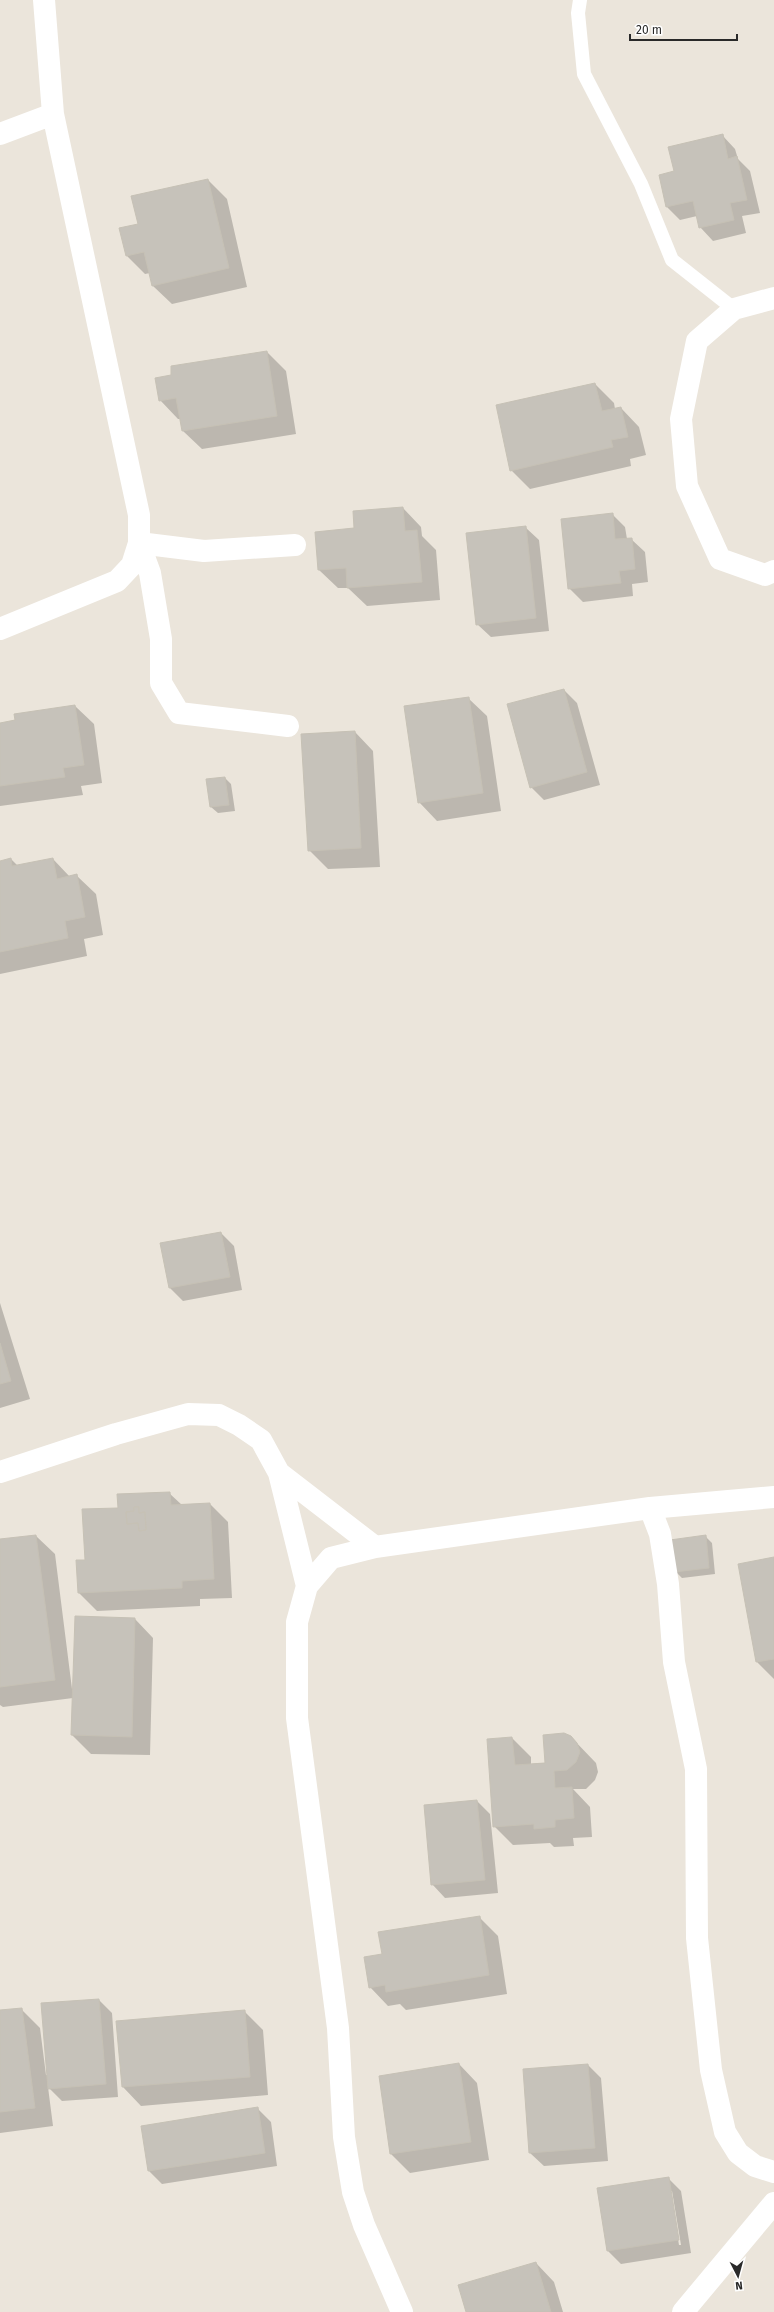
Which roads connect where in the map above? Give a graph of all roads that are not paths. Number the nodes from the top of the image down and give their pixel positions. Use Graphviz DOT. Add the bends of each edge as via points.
graph roads {
  1 [pos="44,0"];
  2 [pos="580,0"];
  3 [pos="53,114"];
  4 [pos="0,134"];
  5 [pos="774,298"];
  6 [pos="734,309"];
  7 [pos="139,543"];
  8 [pos="295,545"];
  9 [pos="774,571"];
  10 [pos="0,629"];
  11 [pos="288,726"];
  12 [pos="0,1472"];
  13 [pos="279,1473"];
  14 [pos="774,1497"];
  15 [pos="650,1508"];
  16 [pos="375,1547"];
  17 [pos="307,1586"];
  18 [pos="774,2172"];
  19 [pos="774,2203"];
  20 [pos="402,2312"];
  21 [pos="683,2312"];
  1 -- 3 [label="street"];
  2 -- 6 [label="lane" via="578,13 584,74 641,184 672,260"];
  3 -- 4 [label="street"];
  3 -- 7 [label="street" via="140,515"];
  5 -- 6 [label="street"];
  6 -- 9 [label="street" via="697,341 682,419 687,486 720,559 765,575"];
  7 -- 8 [label="street" via="204,551"];
  7 -- 10 [label="street" via="132,565 117,581"];
  7 -- 11 [label="street" via="150,573 161,639 161,683 178,713"];
  12 -- 13 [label="street" via="116,1434 188,1414 219,1415 238,1424 261,1440"];
  13 -- 16 [label="street"];
  13 -- 17 [label="street"];
  14 -- 15 [label="street"];
  15 -- 16 [label="street"];
  15 -- 18 [label="street" via="660,1534 668,1584 674,1662 696,1769 697,1938 711,2070 725,2132 738,2153 755,2166"];
  16 -- 17 [label="street" via="331,1558"];
  17 -- 20 [label="street" via="297,1622 297,1718 338,2028 344,2137 353,2192 364,2225"];
  19 -- 21 [label="street"];
}
